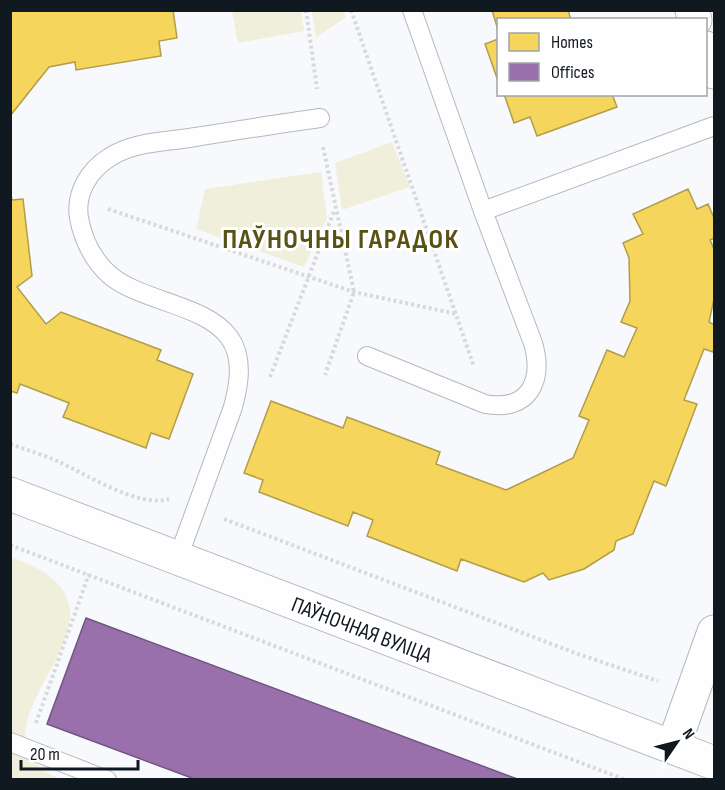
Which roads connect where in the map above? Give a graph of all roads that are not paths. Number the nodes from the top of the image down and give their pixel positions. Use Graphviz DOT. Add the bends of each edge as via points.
graph roads {
  1 [pos="412,10"];
  2 [pos="707,53"];
  3 [pos="714,72"];
  4 [pos="320,118"];
  5 [pos="714,126"];
  6 [pos="483,211"];
  7 [pos="367,356"];
  8 [pos="10,494"];
  9 [pos="178,558"];
  10 [pos="714,632"];
  11 [pos="19,746"];
  12 [pos="673,747"];
  13 [pos="714,764"];
  14 [pos="107,780"];
  1 -- 6 [label="lane"];
  2 -- 3 [label="street"];
  4 -- 9 [label="lane" via="134,146 101,163 87,180 79,199 84,238 111,276 143,294 204,317 222,330 234,347 239,369 233,407"];
  5 -- 6 [label="lane"];
  6 -- 7 [label="lane" via="538,365 534,383 523,398 506,406 485,404"];
  8 -- 9 [label="street, ПАЎНОЧНАЯ ВУЛІЦА"];
  9 -- 12 [label="street, ПАЎНОЧНАЯ ВУЛІЦА"];
  10 -- 12 [label="street"];
  11 -- 14 [label="lane"];
  12 -- 13 [label="street, ПАЎНОЧНАЯ ВУЛІЦА"];
}
